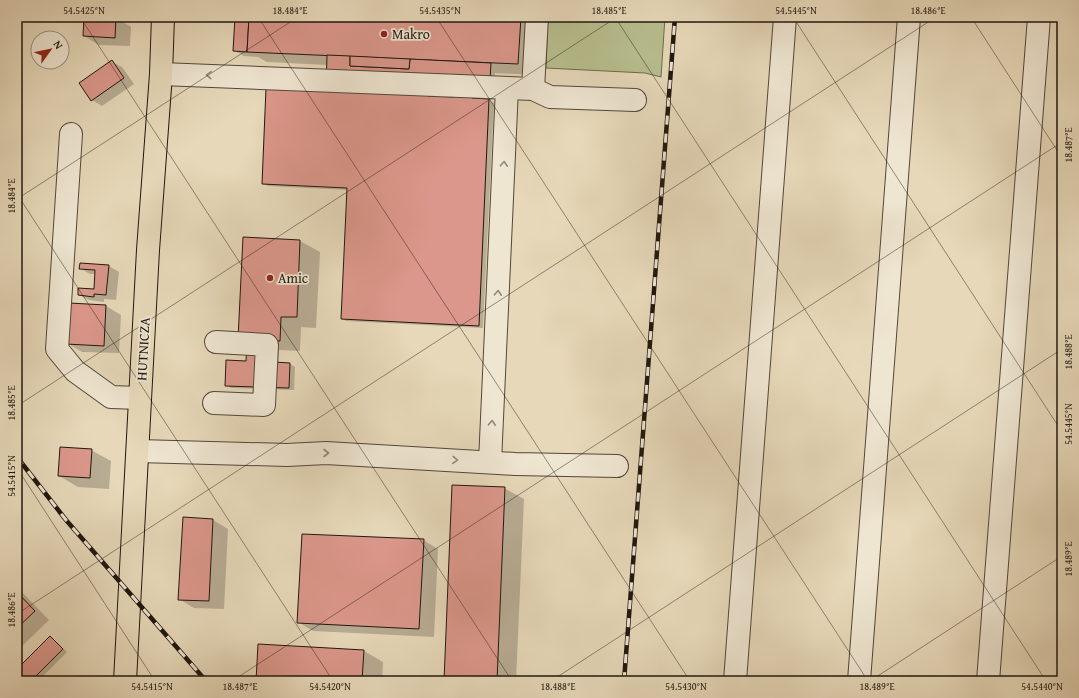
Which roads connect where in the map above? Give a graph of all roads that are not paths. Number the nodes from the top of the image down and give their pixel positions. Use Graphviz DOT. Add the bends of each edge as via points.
graph roads {
  1 [pos="163,17"];
  2 [pos="537,17"];
  3 [pos="785,17"];
  4 [pos="910,17"];
  5 [pos="1039,17"];
  6 [pos="161,74"];
  7 [pos="507,88"];
  8 [pos="533,89"];
  9 [pos="636,100"];
  10 [pos="72,134"];
  11 [pos="216,342"];
  12 [pos="140,398"];
  13 [pos="214,403"];
  14 [pos="138,452"];
  15 [pos="490,462"];
  16 [pos="617,466"];
  17 [pos="126,681"];
  18 [pos="735,681"];
  19 [pos="859,681"];
  20 [pos="988,681"];
  1 -- 6 [label="main road, HUTNICZA"];
  2 -- 8 [label="lane"];
  3 -- 18 [label="lane"];
  4 -- 19 [label="lane"];
  5 -- 20 [label="lane"];
  7 -- 6 [label="lane, one-way"];
  6 -- 12 [label="main road, HUTNICZA"];
  7 -- 8 [label="lane"];
  15 -- 7 [label="lane, one-way"];
  8 -- 9 [label="lane" via="550,97"];
  10 -- 12 [label="lane" via="57,350 75,371 111,397"];
  11 -- 13 [label="lane" via="267,345 264,405"];
  12 -- 14 [label="main road, HUTNICZA"];
  14 -- 15 [label="lane, one-way" via="287,455 326,453"];
  14 -- 17 [label="main road, HUTNICZA"];
  15 -- 16 [label="lane"];
}
